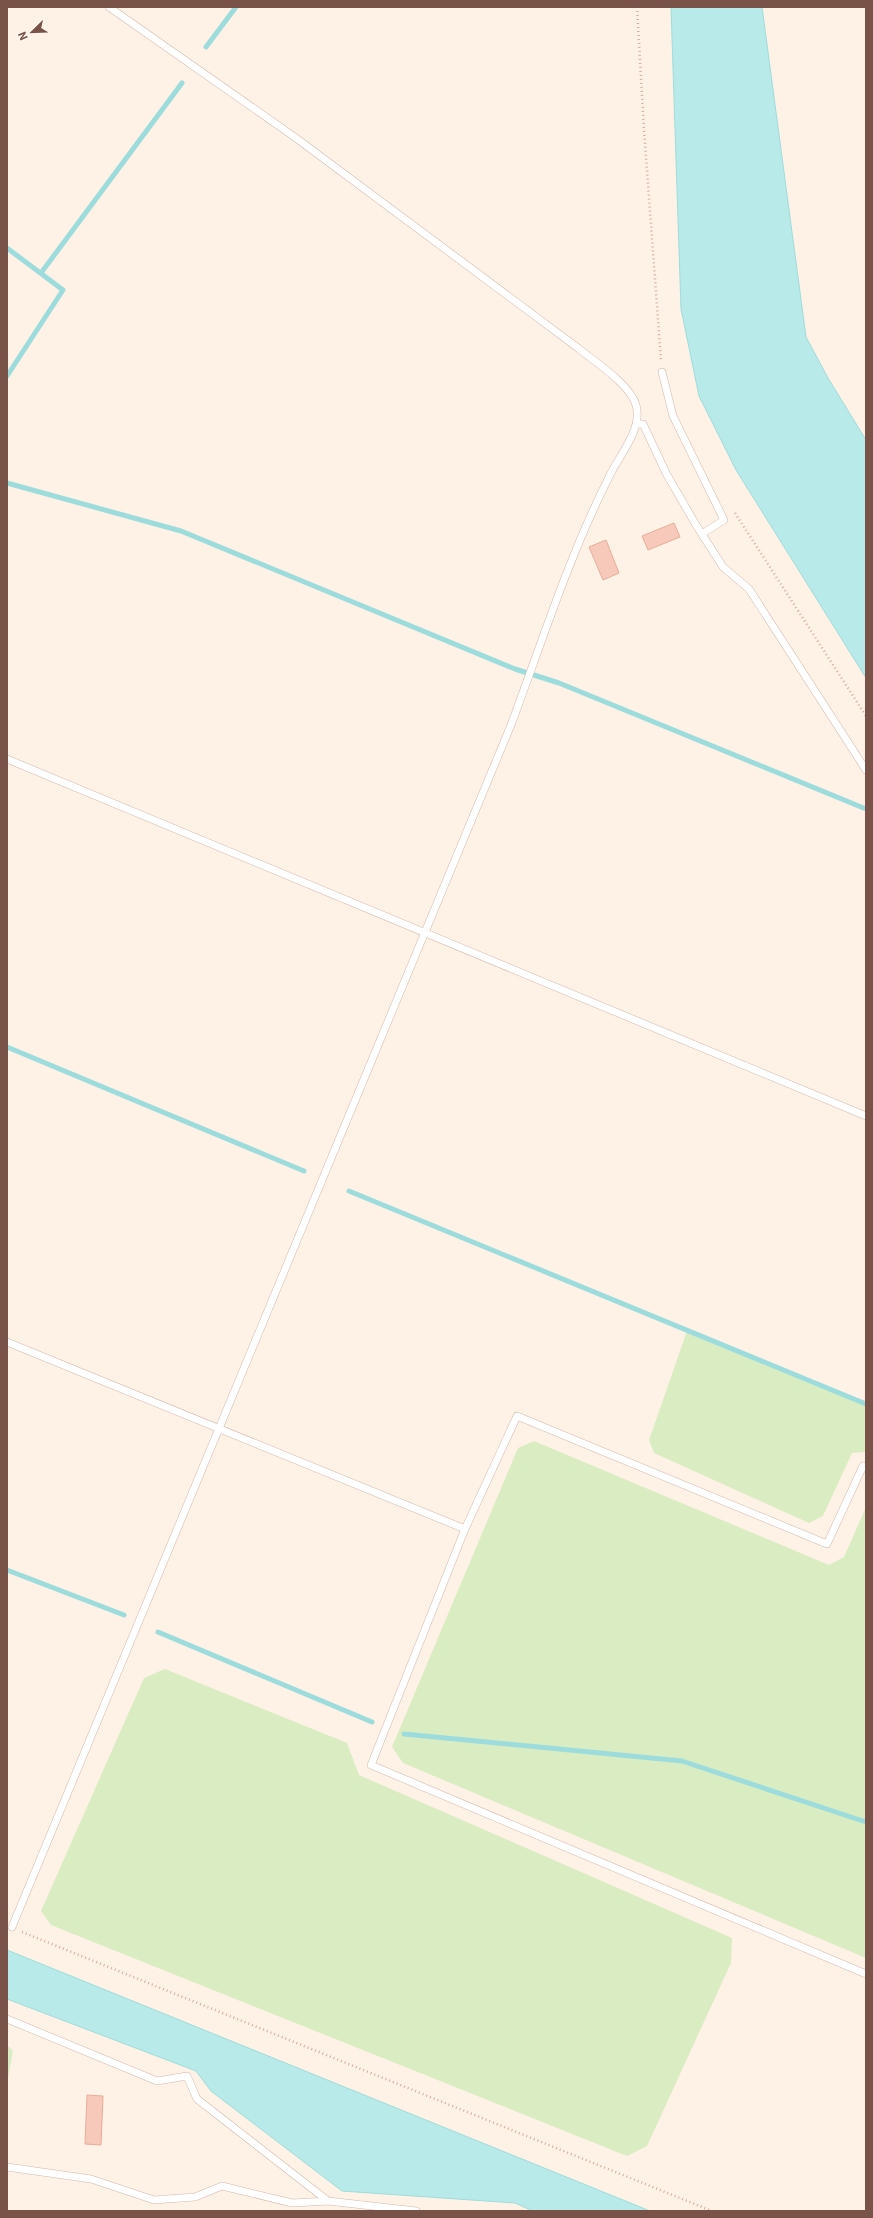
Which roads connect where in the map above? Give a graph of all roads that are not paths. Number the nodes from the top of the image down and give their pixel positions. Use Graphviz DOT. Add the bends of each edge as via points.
graph roads {
  1 [pos="109,7"];
  2 [pos="662,372"];
  3 [pos="636,424"];
  4 [pos="702,534"];
  5 [pos="7,759"];
  6 [pos="866,770"];
  7 [pos="425,932"];
  8 [pos="866,1116"];
  9 [pos="7,1342"];
  10 [pos="219,1429"];
  11 [pos="866,1468"];
  12 [pos="465,1528"];
  13 [pos="12,1927"];
  14 [pos="866,1974"];
  15 [pos="7,2019"];
  16 [pos="7,2167"];
  17 [pos="328,2201"];
  18 [pos="416,2211"];
  1 -- 3 [label="lane" via="296,138 578,348 620,382 631,395 636,405"];
  2 -- 4 [label="lane" via="673,416 724,520"];
  3 -- 4 [label="lane" via="643,424 666,473"];
  3 -- 7 [label="lane" via="579,539 520,702"];
  4 -- 6 [label="lane" via="723,567 749,589"];
  5 -- 7 [label="lane"];
  7 -- 8 [label="lane"];
  7 -- 10 [label="lane"];
  9 -- 10 [label="lane"];
  10 -- 12 [label="lane"];
  10 -- 13 [label="lane"];
  11 -- 12 [label="lane" via="863,1466 827,1544 517,1416"];
  12 -- 14 [label="lane" via="371,1765"];
  15 -- 17 [label="lane" via="157,2081 187,2076 197,2099"];
  16 -- 17 [label="lane" via="91,2179 154,2200 195,2196 222,2186 292,2203"];
  17 -- 18 [label="lane"];
}
